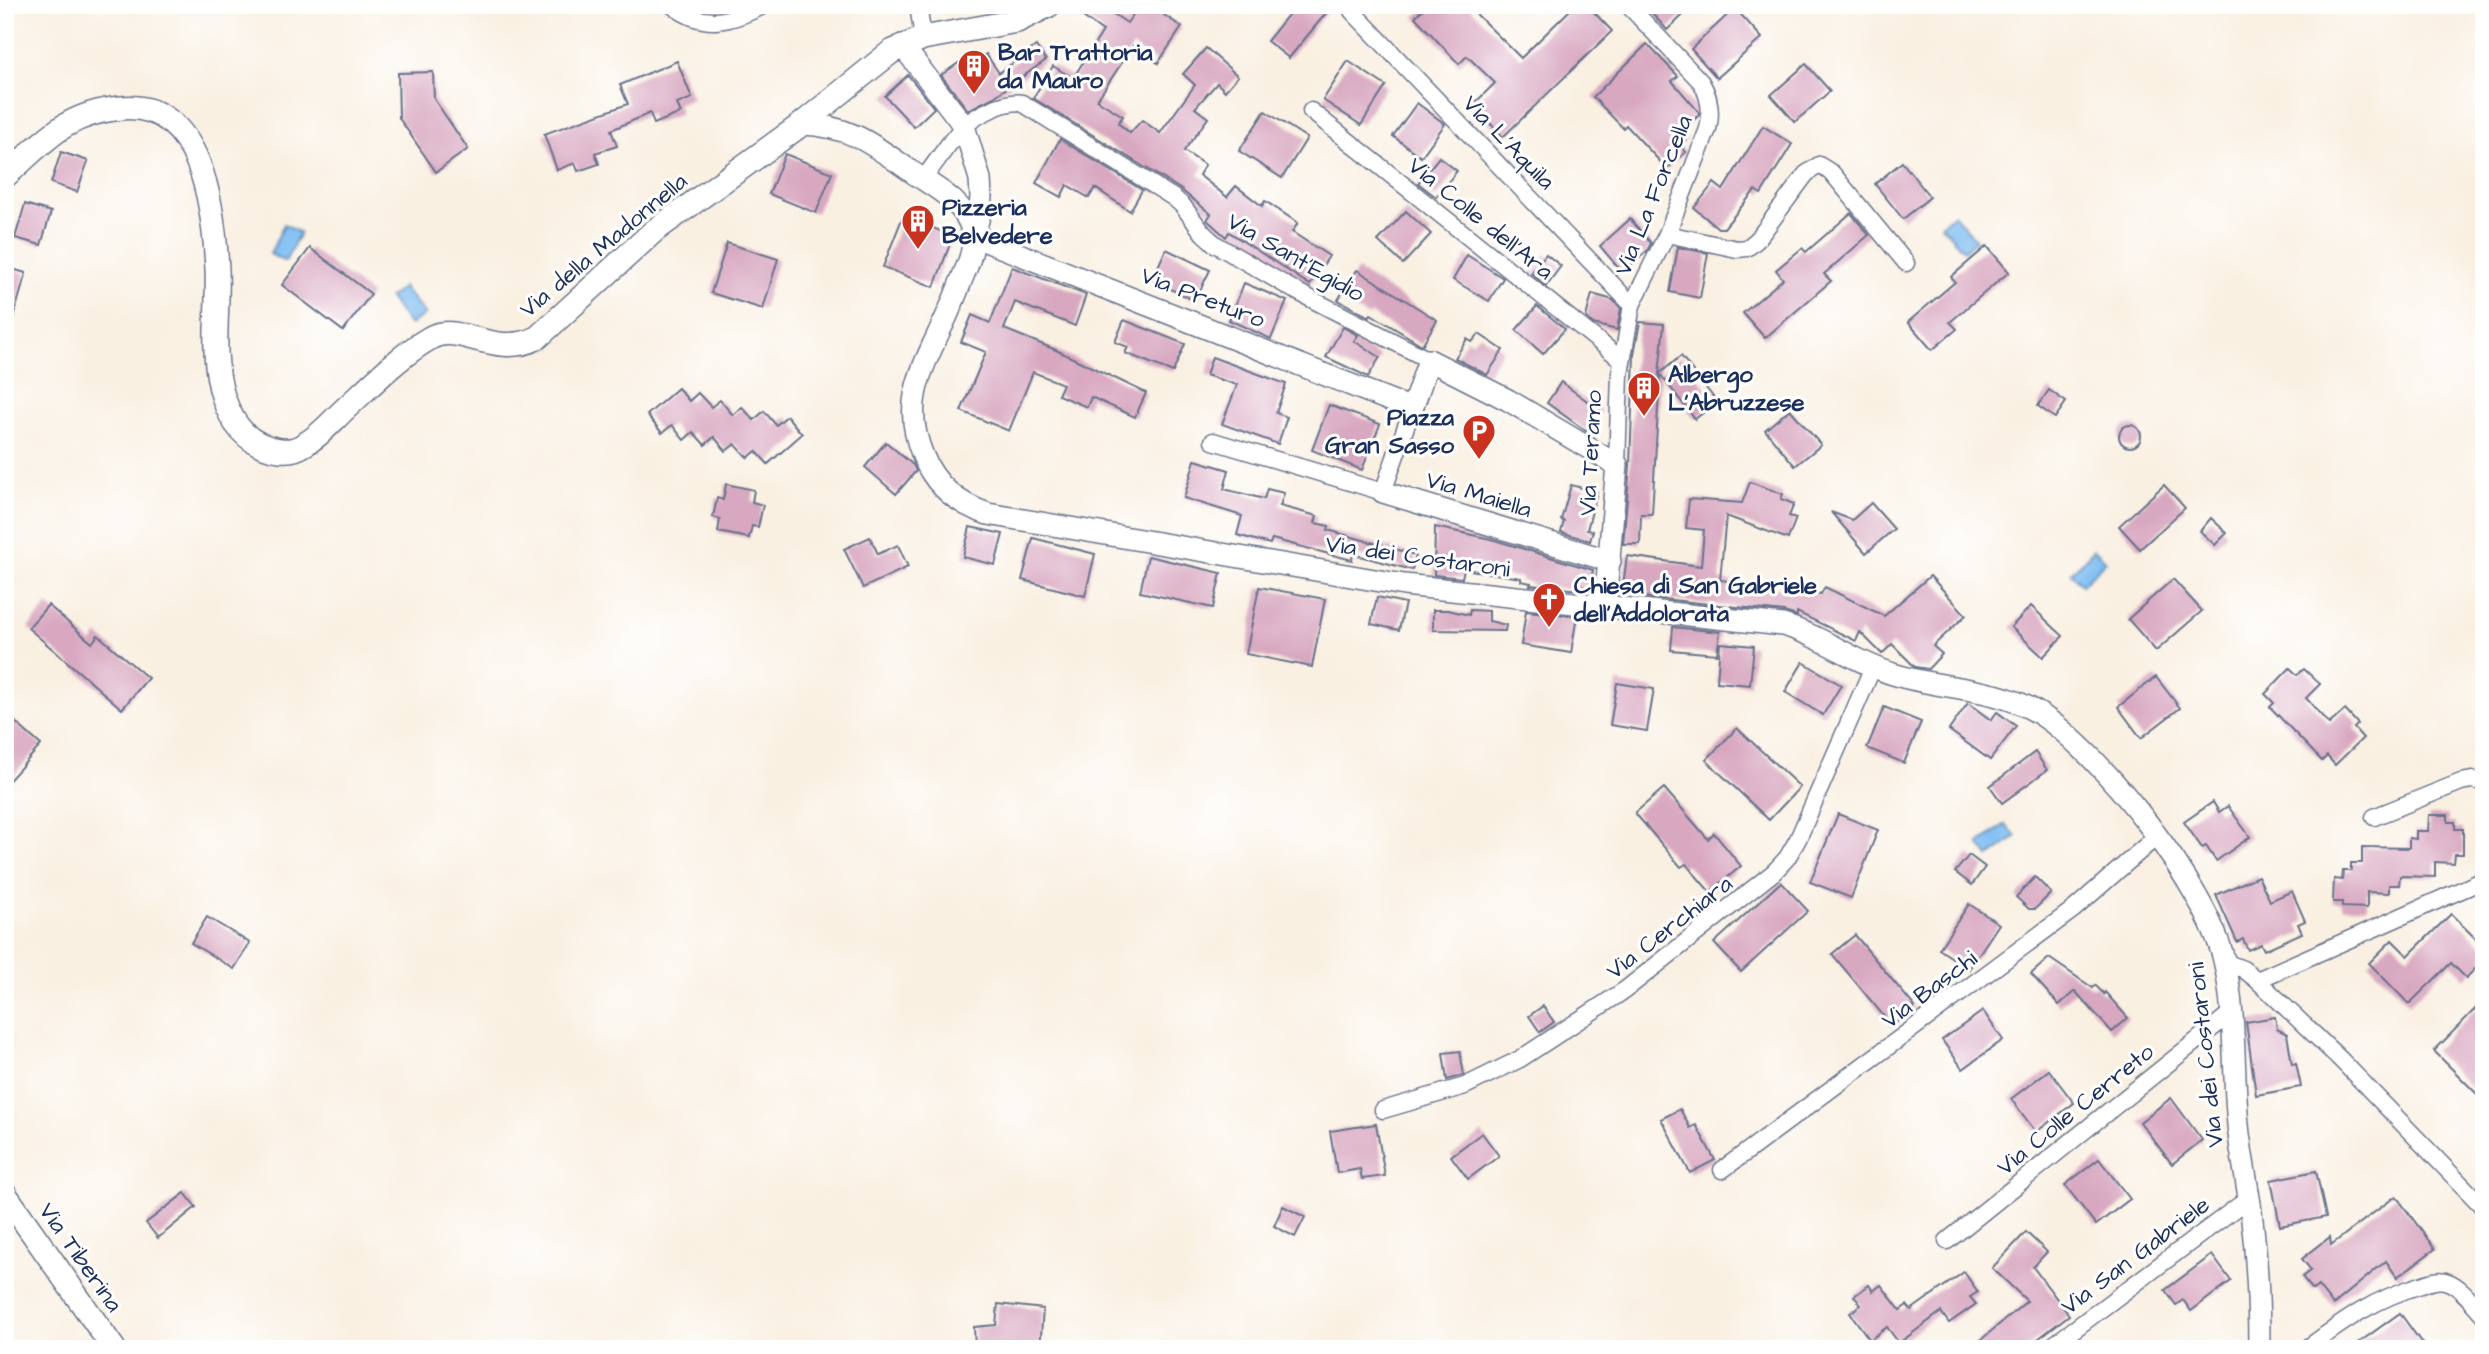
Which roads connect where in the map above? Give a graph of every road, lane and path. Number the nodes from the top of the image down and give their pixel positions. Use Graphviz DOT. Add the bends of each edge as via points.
graph roads {
  1 [pos="672,5"];
  2 [pos="765,5"];
  3 [pos="918,5"];
  4 [pos="1049,5"];
  5 [pos="1628,5"];
  6 [pos="1352,11"];
  7 [pos="912,42"];
  8 [pos="1311,111"];
  9 [pos="802,124"];
  10 [pos="964,126"];
  11 [pos="5,176"];
  12 [pos="923,179"];
  13 [pos="1667,234"];
  14 [pos="973,236"];
  15 [pos="1906,263"];
  16 [pos="1632,305"];
  17 [pos="1429,360"];
  18 [pos="1622,360"];
  19 [pos="1412,409"];
  20 [pos="1213,441"];
  21 [pos="1617,465"];
  22 [pos="1383,492"];
  23 [pos="1610,561"];
  24 [pos="1605,605"];
  25 [pos="1873,667"];
  26 [pos="2484,782"];
  27 [pos="2374,817"];
  28 [pos="2157,837"];
  29 [pos="2484,880"];
  30 [pos="2225,962"];
  31 [pos="2258,979"];
  32 [pos="2231,1013"];
  33 [pos="1383,1110"];
  34 [pos="1722,1170"];
  35 [pos="5,1195"];
  36 [pos="2249,1198"];
  37 [pos="2484,1208"];
  38 [pos="1947,1241"];
  39 [pos="2484,1315"];
  40 [pos="114,1349"];
  41 [pos="2048,1349"];
  42 [pos="2259,1349"];
  43 [pos="2306,1349"];
  1 -- 2 [label="street" via="694,19 710,21 734,18"];
  3 -- 7 [label="street"];
  4 -- 7 [label="main road, Via della Madonnella" via="1017,21"];
  5 -- 13 [label="street, Via La Forcella" via="1696,76 1710,104 1708,129"];
  6 -- 16 [label="street, Via L'Aquila"];
  7 -- 9 [label="main road, Via della Madonnella" via="877,62"];
  7 -- 10 [label="street"];
  8 -- 18 [label="street, Via Colle dell'Ara"];
  9 -- 11 [label="main road, Via della Madonnella" via="654,231 537,338 508,346 456,334 432,337 309,442 287,450 247,438 223,396 215,341 217,269 210,211 194,153 170,120 144,108 92,114 52,135"];
  9 -- 12 [label="street" via="854,134"];
  10 -- 12 [label="street"];
  10 -- 14 [label="street" via="980,179 979,216"];
  10 -- 17 [label="street, Via Sant'Egidio" via="1007,102 1026,105 1174,198 1215,244"];
  12 -- 14 [label="street" via="958,205"];
  13 -- 15 [label="street" via="1746,248 1806,174 1819,165 1832,173"];
  13 -- 16 [label="street, Via La Forcella"];
  14 -- 19 [label="street, Via Preturo"];
  14 -- 24 [label="street, Via dei Costaroni" via="967,267 919,375 912,408 925,463 941,486 968,507 1404,585"];
  16 -- 18 [label="street, Via Teramo"];
  17 -- 19 [label="street"];
  17 -- 21 [label="street, Via Sant'Egidio" via="1508,400"];
  18 -- 21 [label="street, Via Teramo"];
  19 -- 22 [label="street"];
  20 -- 22 [label="street, Via Maiella"];
  21 -- 23 [label="street, Via Teramo"];
  22 -- 23 [label="street, Via Maiella"];
  23 -- 24 [label="street, Via Teramo"];
  24 -- 25 [label="street, Via dei Costaroni" via="1783,625 1825,640"];
  25 -- 28 [label="street, Via dei Costaroni" via="2014,700 2040,714 2095,760"];
  25 -- 33 [label="street, Via Cerchiara" via="1798,839 1774,872 1625,990 1520,1059 1465,1086"];
  26 -- 27 [label="street" via="2461,782"];
  28 -- 30 [label="street, Via dei Costaroni" via="2202,907"];
  28 -- 34 [label="street, Via Baschi" via="2074,909"];
  29 -- 31 [label="street"];
  30 -- 31 [label="street"];
  30 -- 32 [label="street, Via dei Costaroni"];
  31 -- 37 [label="street"];
  32 -- 36 [label="street, Via dei Costaroni" via="2237,1123"];
  32 -- 38 [label="street, Via Colle Cerreto"];
  35 -- 40 [label="main road, Via Tiberina"];
  36 -- 41 [label="street, Via San Gabriele"];
  36 -- 42 [label="street, Via dei Costaroni"];
  39 -- 43 [label="street" via="2455,1287 2437,1280 2376,1301"];
}
